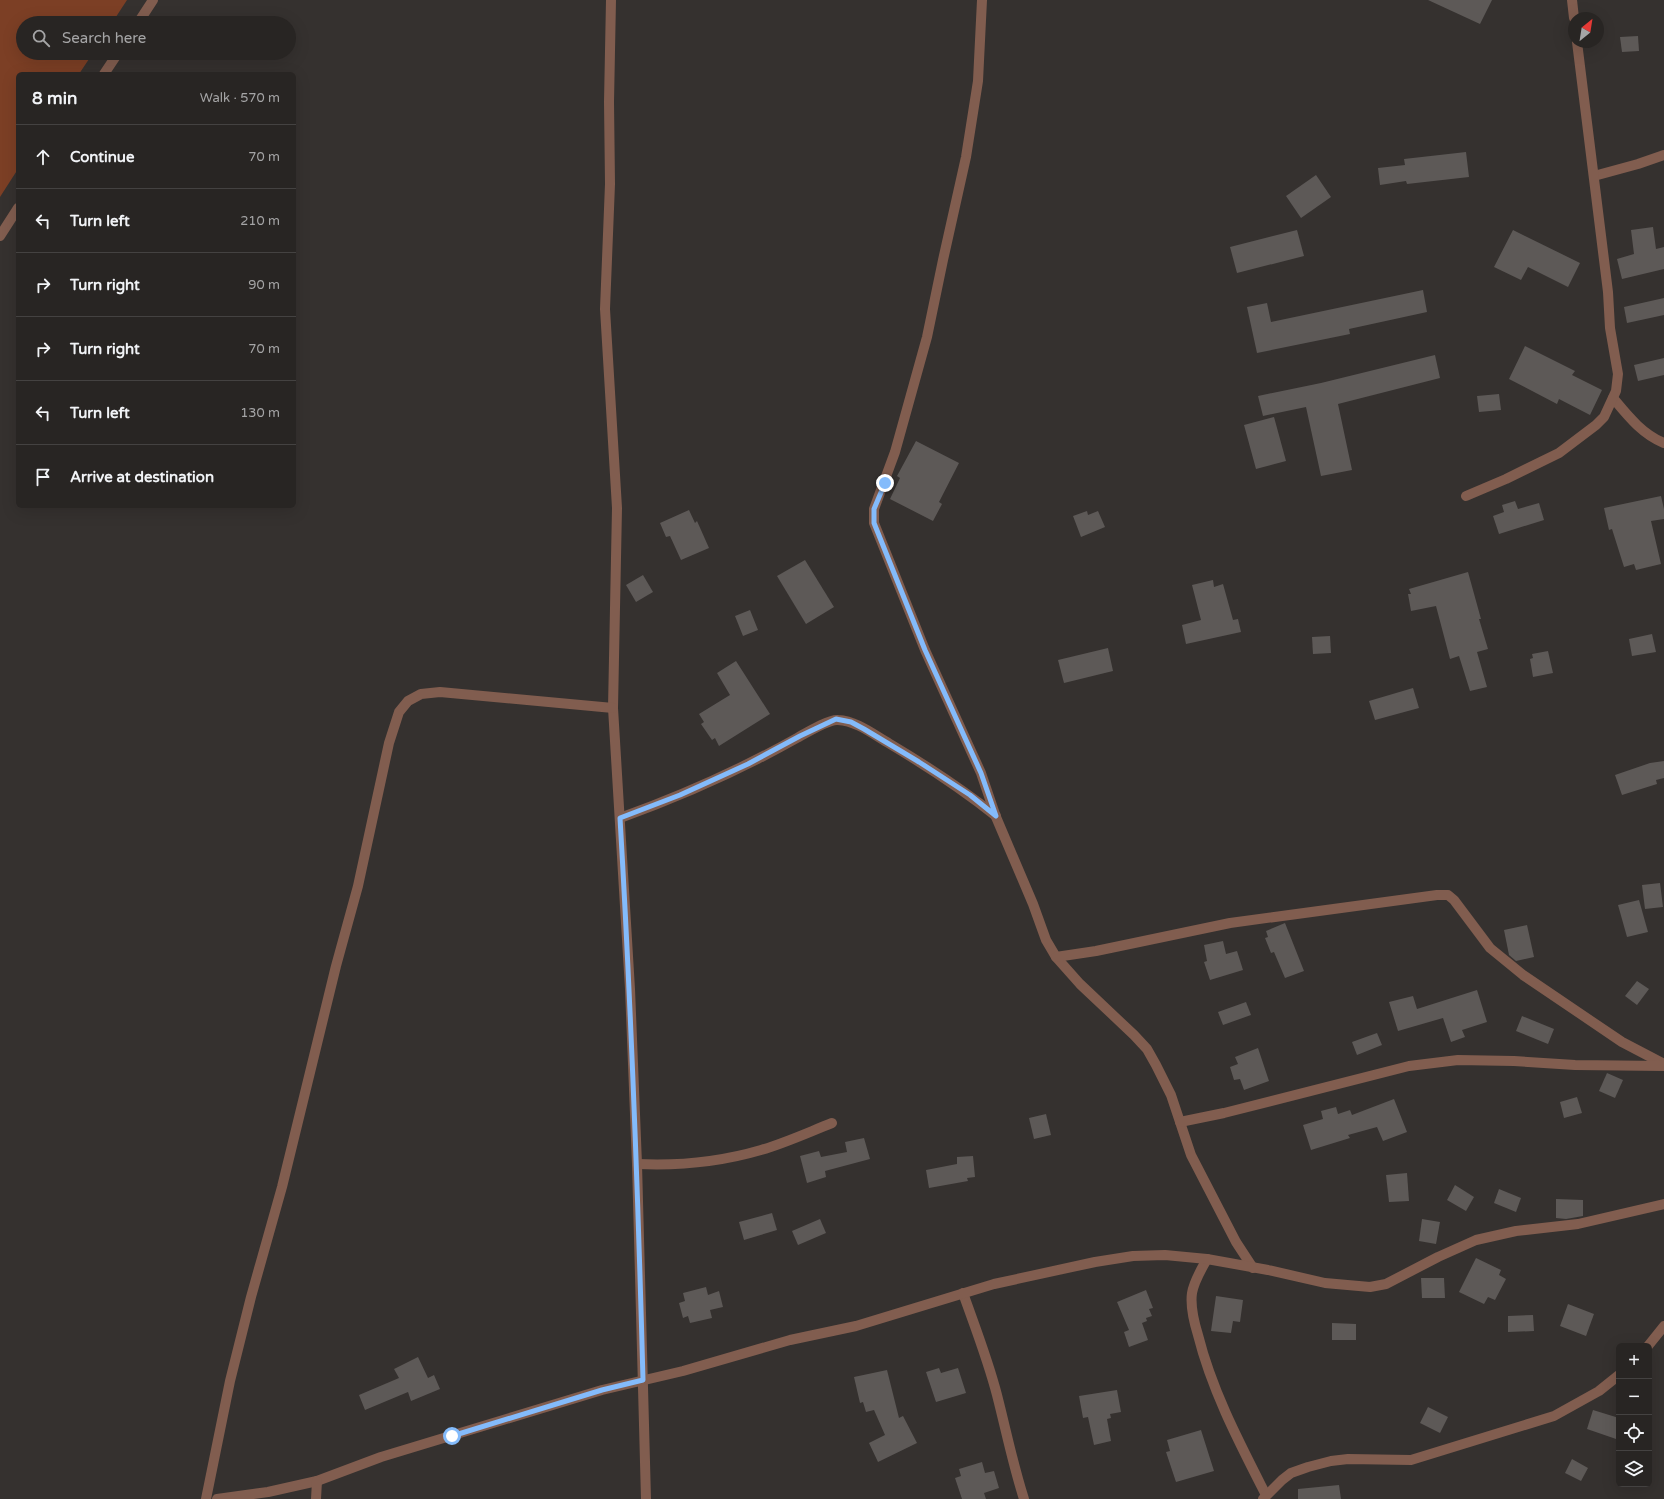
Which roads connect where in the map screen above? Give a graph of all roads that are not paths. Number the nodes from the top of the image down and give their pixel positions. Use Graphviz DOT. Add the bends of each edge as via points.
graph roads {
  1 [pos="153,0"];
  2 [pos="611,0"];
  3 [pos="982,0"];
  4 [pos="1572,0"];
  5 [pos="1573,12"];
  6 [pos="143,16"];
  7 [pos="1578,48"];
  8 [pos="113,60"];
  9 [pos="105,72"];
  10 [pos="1664,155"];
  11 [pos="1594,176"];
  12 [pos="16,211"];
  13 [pos="0,236"];
  14 [pos="1613,398"];
  15 [pos="1664,443"];
  16 [pos="1466,496"];
  17 [pos="613,708"];
  18 [pos="996,816"];
  19 [pos="620,818"];
  20 [pos="1056,957"];
  21 [pos="1664,1065"];
  22 [pos="1180,1122"];
  23 [pos="832,1123"];
  24 [pos="637,1164"];
  25 [pos="1664,1204"];
  26 [pos="1207,1259"];
  27 [pos="1253,1268"];
  28 [pos="963,1293"];
  29 [pos="1664,1326"];
  30 [pos="1650,1343"];
  31 [pos="1616,1377"];
  32 [pos="643,1380"];
  33 [pos="317,1481"];
  34 [pos="1264,1497"];
  35 [pos="206,1499"];
  36 [pos="217,1499"];
  37 [pos="316,1499"];
  38 [pos="646,1499"];
  39 [pos="1024,1499"];
  1 -- 6 [label="street"];
  2 -- 17 [label="street" via="610,184 605,309 617,508"];
  3 -- 18 [label="street" via="978,81 966,157 927,337 895,452 874,509 874,523 925,650 981,773"];
  4 -- 5 [label="street"];
  7 -- 11 [label="street"];
  8 -- 9 [label="street"];
  10 -- 11 [label="street"];
  11 -- 14 [label="street" via="1610,328 1618,374"];
  12 -- 13 [label="street"];
  14 -- 15 [label="street" via="1644,432"];
  14 -- 16 [label="street" via="1604,418 1560,453"];
  17 -- 19 [label="street"];
  17 -- 35 [label="street" via="440,692 421,694 408,701 399,712 389,743 358,886 282,1187 230,1381"];
  18 -- 19 [label="street" via="970,795 919,762 851,722 836,719 748,764 680,795"];
  18 -- 20 [label="street" via="1034,904 1046,940"];
  19 -- 24 [label="street"];
  20 -- 21 [label="street" via="1230,923 1436,895 1448,896 1454,900 1490,948 1523,975 1622,1042"];
  20 -- 22 [label="street" via="1147,1049 1171,1095"];
  21 -- 22 [label="street" via="1575,1066 1458,1060 1409,1066"];
  22 -- 27 [label="street" via="1190,1155 1200,1176"];
  23 -- 24 [label="street" via="762,1149 724,1159 685,1165"];
  24 -- 32 [label="street"];
  25 -- 27 [label="street" via="1578,1224 1516,1231 1476,1240 1386,1284 1370,1287 1325,1283"];
  26 -- 27 [label="street"];
  26 -- 28 [label="street" via="1165,1255 1133,1256 1095,1262"];
  26 -- 34 [label="street" via="1192,1292 1203,1358 1234,1434"];
  28 -- 32 [label="street" via="856,1326 790,1340"];
  28 -- 39 [label="street" via="997,1396"];
  29 -- 30 [label="street"];
  31 -- 34 [label="street" via="1599,1391 1554,1416 1411,1460 1348,1459 1308,1467 1282,1480"];
  32 -- 33 [label="street" via="381,1457"];
  32 -- 38 [label="street"];
  33 -- 36 [label="street" via="268,1492"];
  33 -- 37 [label="street"];
}
